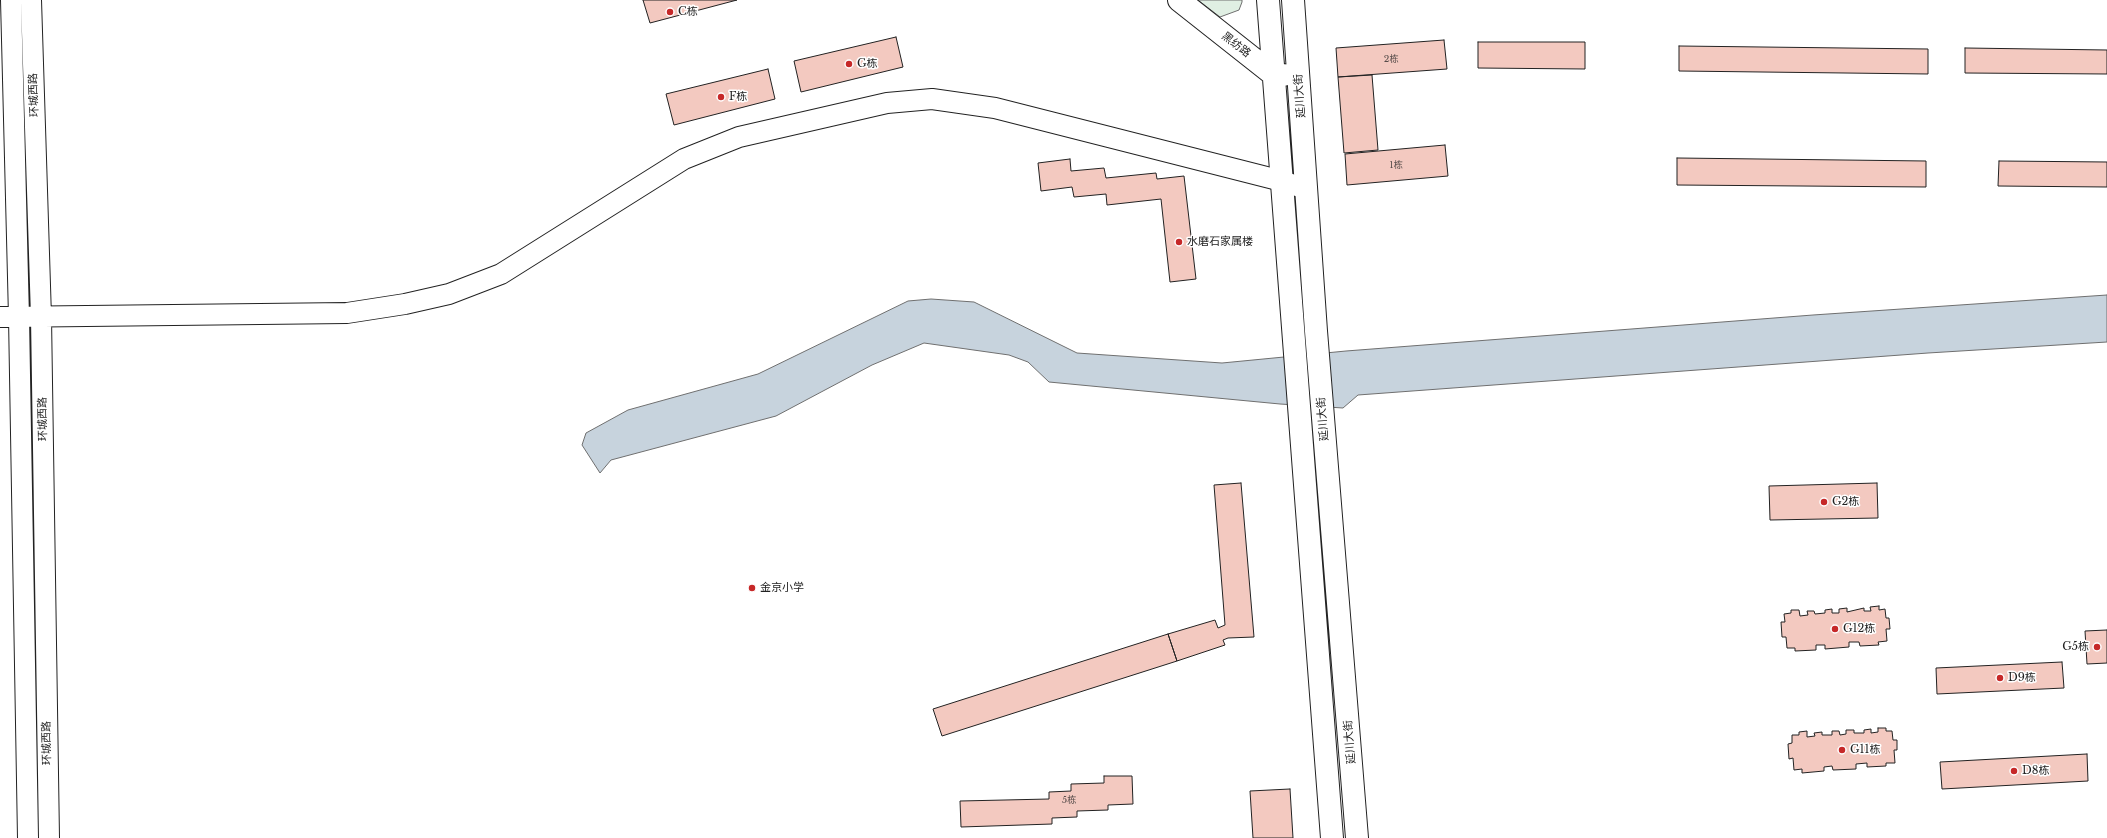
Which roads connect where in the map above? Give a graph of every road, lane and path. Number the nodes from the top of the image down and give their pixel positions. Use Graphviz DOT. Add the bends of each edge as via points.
graph roads {
  1 [pos="11,0"];
  2 [pos="31,0"];
  3 [pos="1179,0"];
  4 [pos="1268,0"];
  5 [pos="1293,0"];
  6 [pos="1298,74"];
  7 [pos="1274,75"];
  8 [pos="1282,181"];
  9 [pos="1306,189"];
  10 [pos="10,317"];
  11 [pos="41,317"];
  12 [pos="28,838"];
  13 [pos="49,838"];
  14 [pos="1332,838"];
  15 [pos="1357,838"];
  1 -- 10 [label="street, 环城西路"];
  2 -- 11 [label="street, 环城西路"];
  3 -- 7 [label="main road, 黑纺路"];
  4 -- 7 [label="main road, 延川大街"];
  5 -- 6 [label="main road, 延川大街"];
  6 -- 7 [label="main road"];
  6 -- 9 [label="main road, 延川大街"];
  7 -- 8 [label="main road, 延川大街"];
  8 -- 9 [label="street"];
  8 -- 11 [label="street" via="995,108 932,99 887,103 739,137 684,159 501,274 449,294 405,304 347,312"];
  8 -- 14 [label="main road, 延川大街"];
  9 -- 15 [label="main road, 延川大街"];
  10 -- 11 [label="street"];
  10 -- 12 [label="street, 环城西路"];
  11 -- 13 [label="street, 环城西路"];
}
